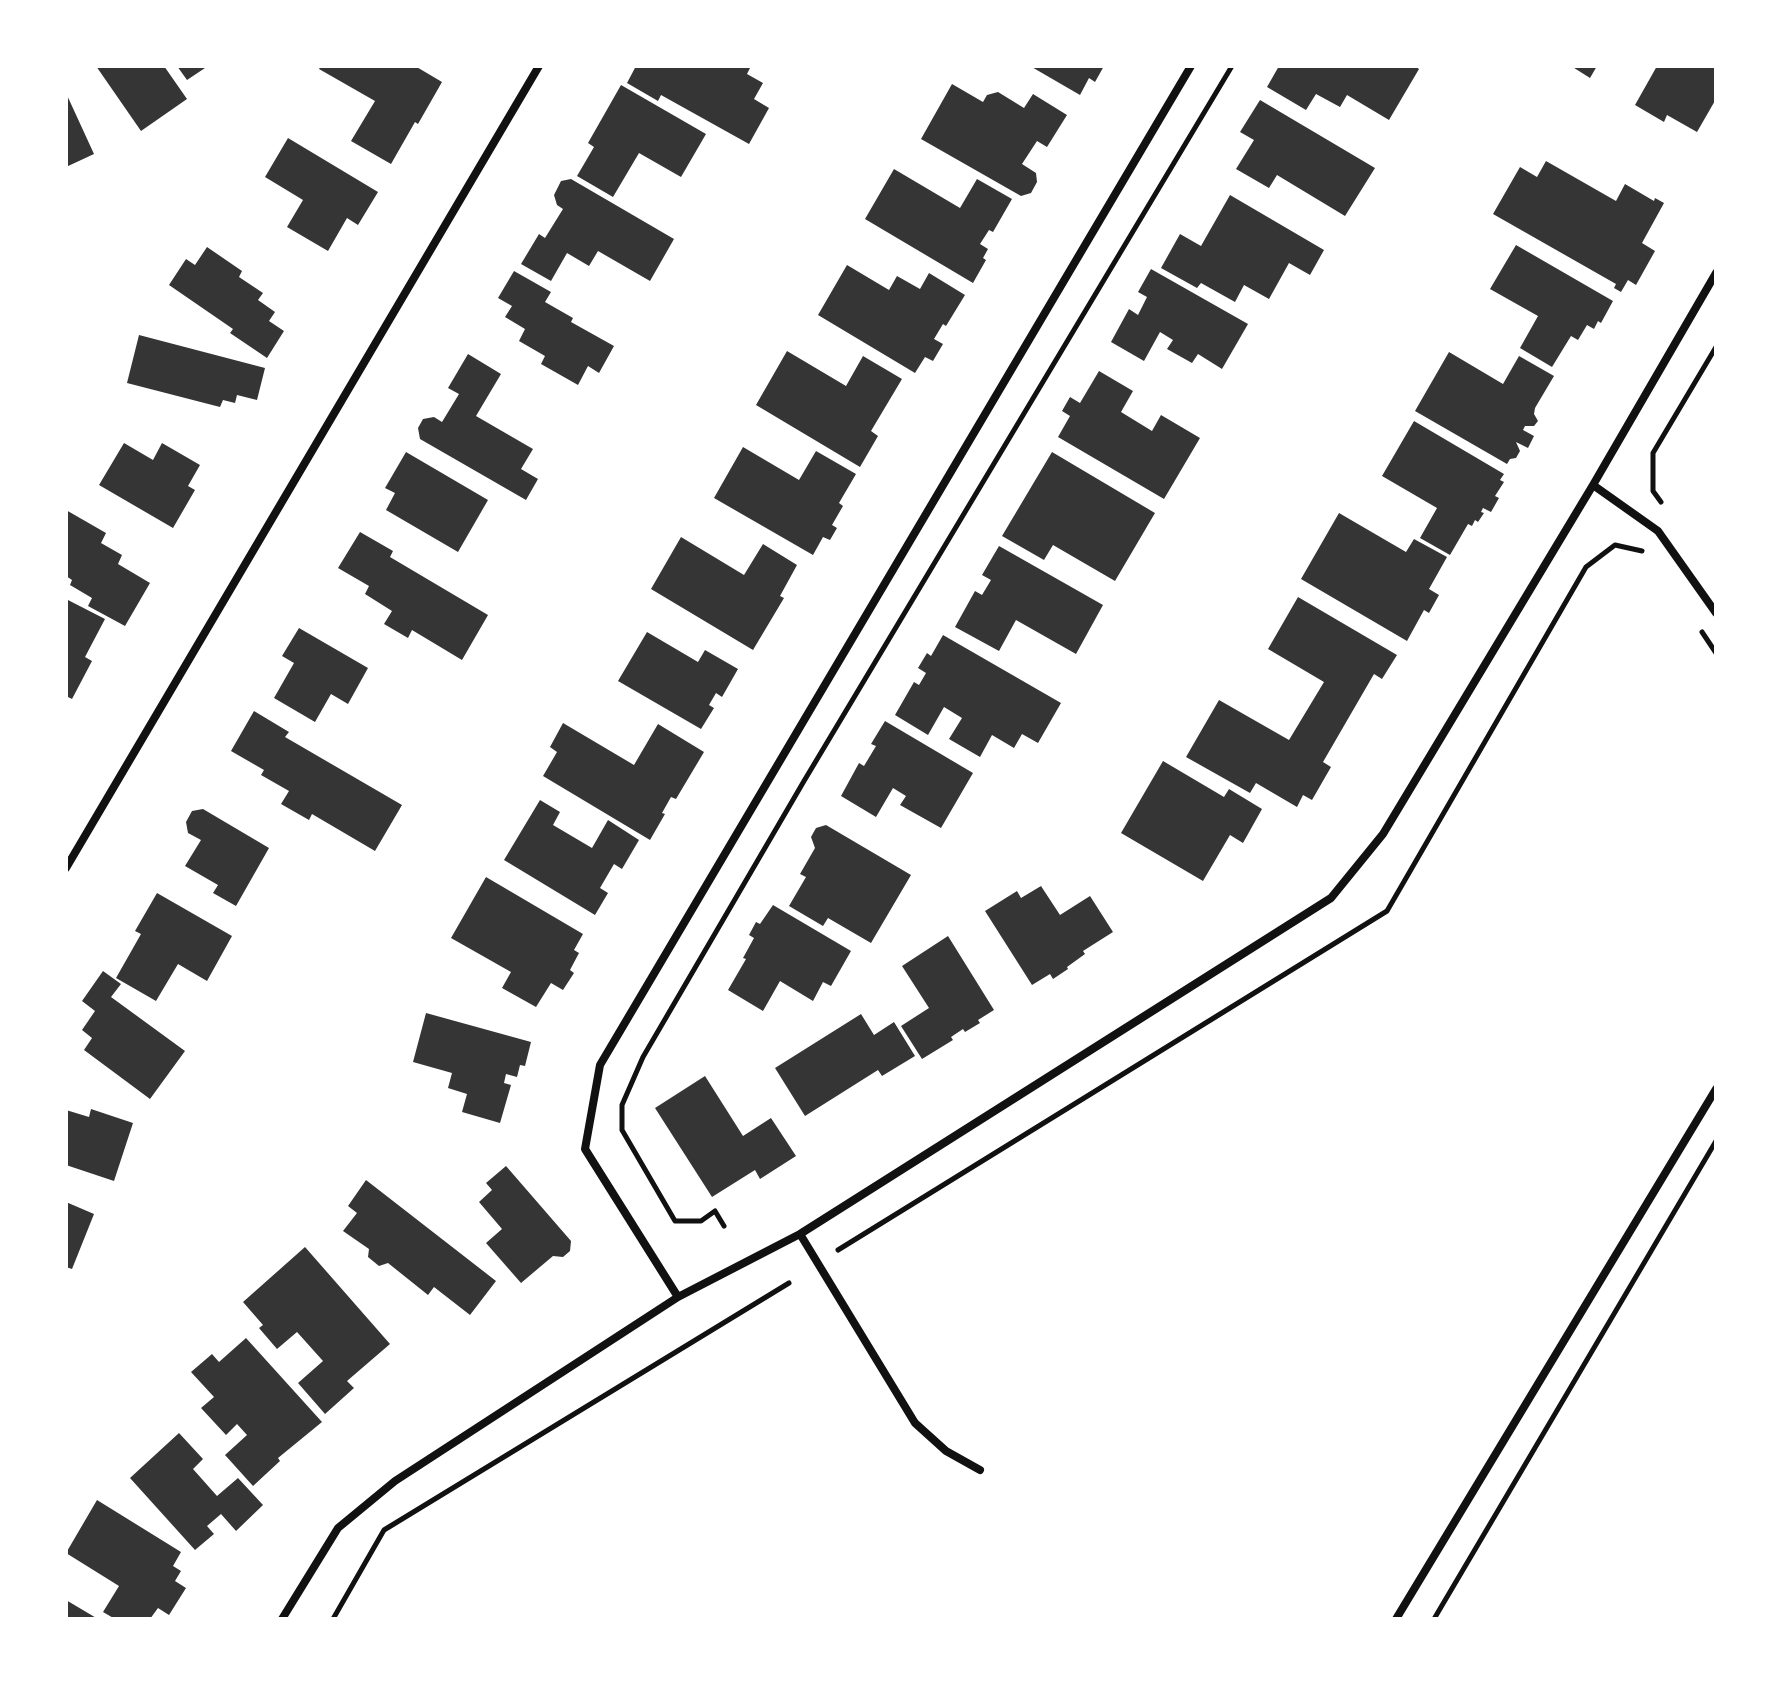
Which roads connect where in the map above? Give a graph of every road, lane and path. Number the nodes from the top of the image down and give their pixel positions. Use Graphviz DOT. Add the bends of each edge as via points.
graph roads {
  1 [pos="539,66"];
  2 [pos="1191,66"];
  3 [pos="1232,66"];
  4 [pos="1716,273"];
  5 [pos="1716,347"];
  6 [pos="1653,453"];
  7 [pos="1593,485"];
  8 [pos="1716,613"];
  9 [pos="66,868"];
  10 [pos="1716,1089"];
  11 [pos="1716,1141"];
  12 [pos="724,1226"];
  13 [pos="800,1234"];
  14 [pos="789,1283"];
  15 [pos="678,1297"];
  16 [pos="980,1470"];
  17 [pos="282,1619"];
  18 [pos="333,1619"];
  19 [pos="1396,1619"];
  20 [pos="1434,1619"];
  1 -- 9 [label="street"];
  2 -- 15 [label="street" via="600,1065 585,1149"];
  3 -- 12 [label="path" via="643,1057 622,1105 622,1130 675,1221 701,1221 715,1211"];
  4 -- 7 [label="street"];
  5 -- 6 [label="path"];
  7 -- 8 [label="street" via="1658,531"];
  7 -- 13 [label="street" via="1383,834 1331,898"];
  10 -- 19 [label="street"];
  11 -- 20 [label="path"];
  13 -- 15 [label="street"];
  13 -- 16 [label="street" via="915,1423 946,1451"];
  14 -- 18 [label="path" via="384,1530"];
  15 -- 17 [label="street" via="395,1481 338,1528"];
}
